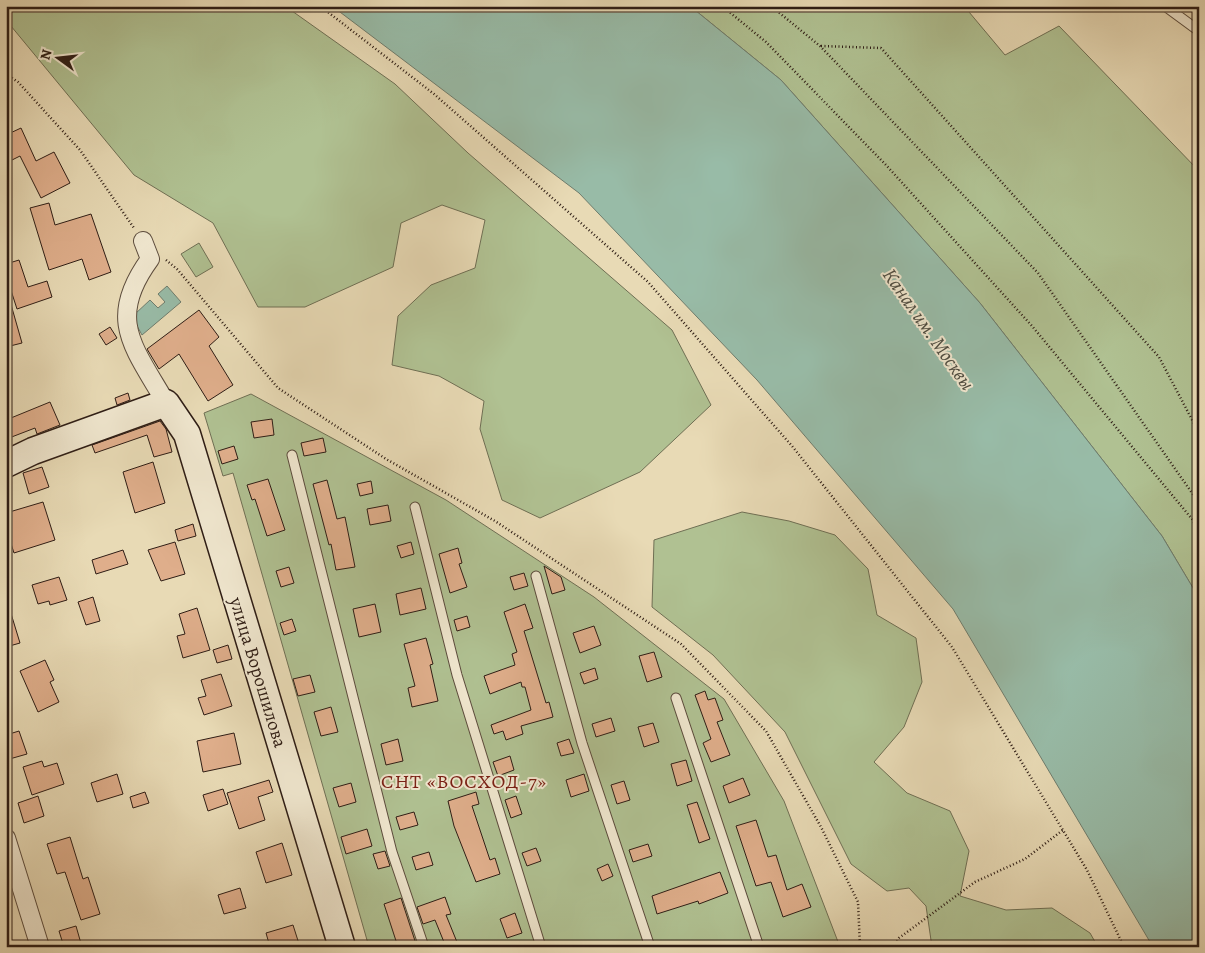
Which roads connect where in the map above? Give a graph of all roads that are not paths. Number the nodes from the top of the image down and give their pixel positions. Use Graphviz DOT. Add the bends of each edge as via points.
graph roads {
  1 [pos="1165,6"];
  2 [pos="1199,31"];
  3 [pos="143,241"];
  4 [pos="166,403"];
  5 [pos="292,455"];
  6 [pos="6,464"];
  7 [pos="415,507"];
  8 [pos="536,576"];
  9 [pos="676,698"];
  10 [pos="6,838"];
  11 [pos="40,947"];
  12 [pos="342,947"];
  13 [pos="424,947"];
  14 [pos="541,947"];
  15 [pos="650,947"];
  16 [pos="759,947"];
  1 -- 2 [label="lane"];
  3 -- 4 [label="street" via="150,259 130,292 126,327"];
  4 -- 6 [label="street" via="33,451"];
  4 -- 12 [label="street, улица Ворошилова" via="187,434"];
  5 -- 13 [label="lane" via="392,852"];
  7 -- 14 [label="lane" via="457,674"];
  8 -- 15 [label="lane" via="582,743"];
  9 -- 16 [label="lane"];
  10 -- 11 [label="street"];
}
